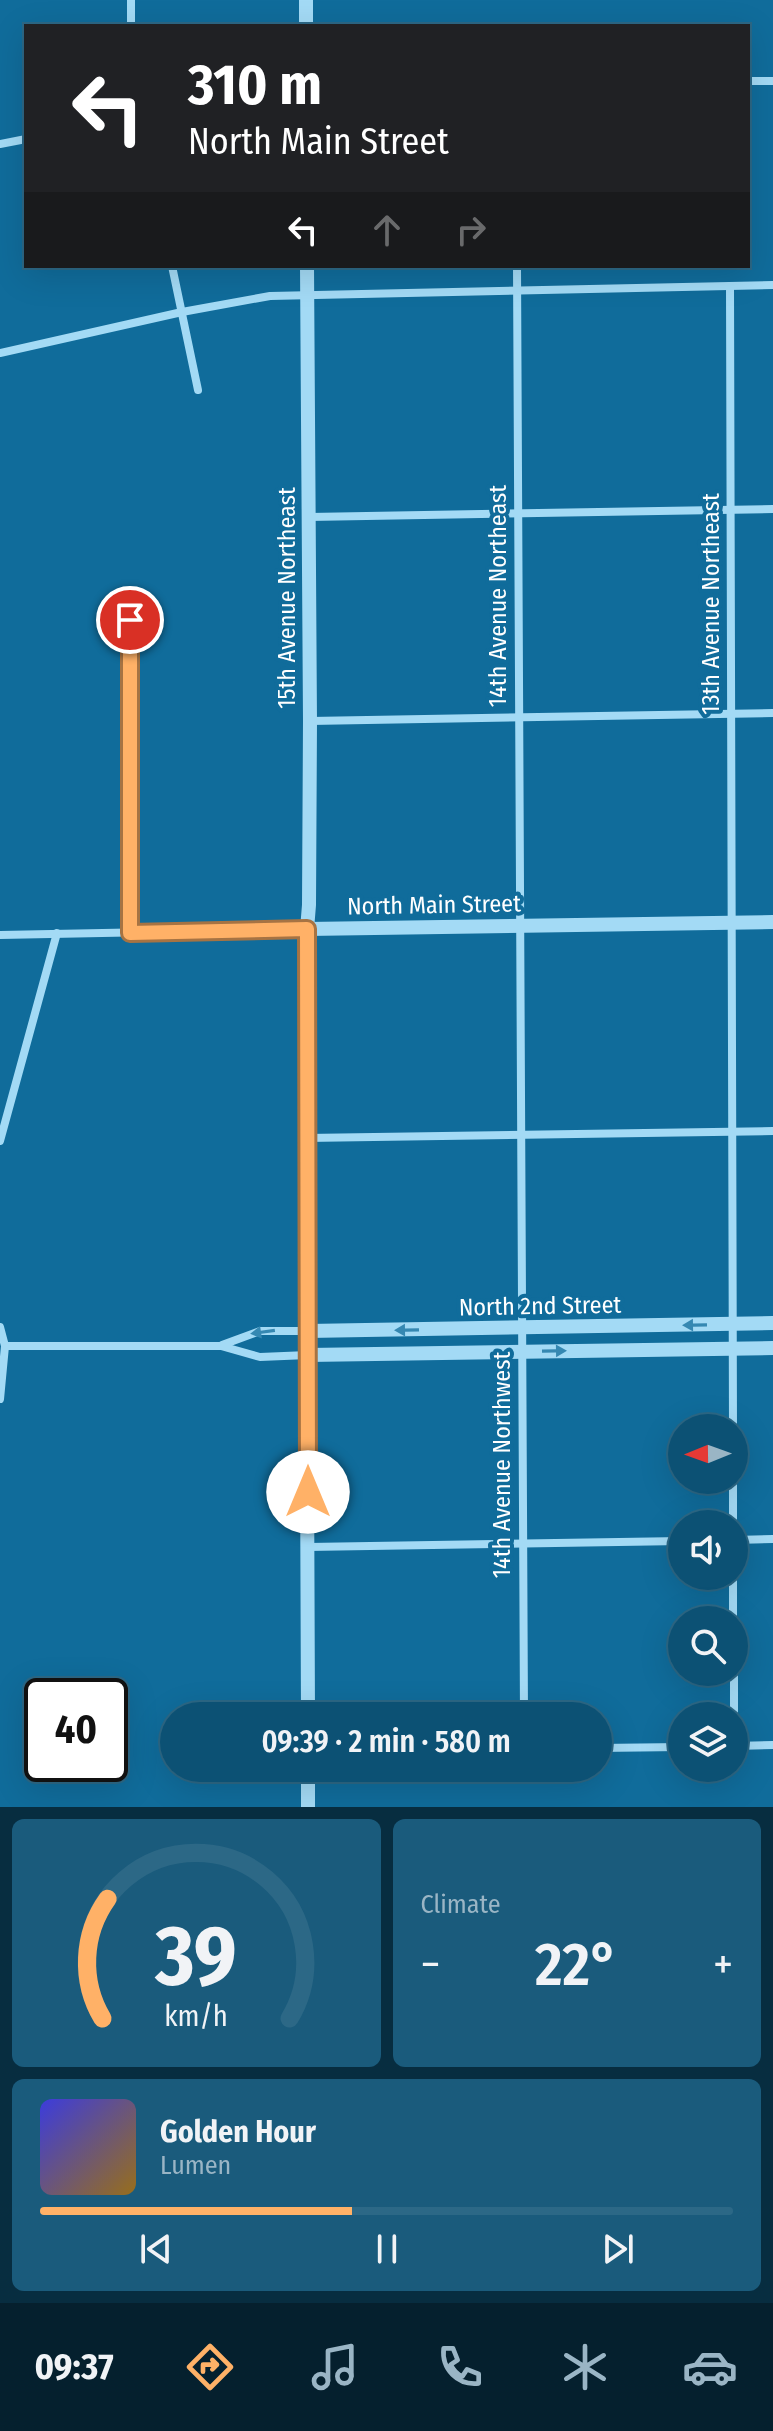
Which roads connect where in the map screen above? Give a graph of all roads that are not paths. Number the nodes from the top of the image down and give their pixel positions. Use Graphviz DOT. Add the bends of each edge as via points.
graph roads {
  1 [pos="131,0"];
  2 [pos="306,0"];
  3 [pos="131,24"];
  4 [pos="306,24"];
  5 [pos="750,81"];
  6 [pos="773,81"];
  7 [pos="24,139"];
  8 [pos="0,144"];
  9 [pos="172,268"];
  10 [pos="307,268"];
  11 [pos="517,268"];
  12 [pos="773,285"];
  13 [pos="730,286"];
  14 [pos="517,291"];
  15 [pos="307,293"];
  16 [pos="182,312"];
  17 [pos="0,353"];
  18 [pos="198,390"];
  19 [pos="731,509"];
  20 [pos="773,509"];
  21 [pos="518,513"];
  22 [pos="309,517"];
  23 [pos="130,620"];
  24 [pos="730,713"];
  25 [pos="773,713"];
  26 [pos="519,718"];
  27 [pos="310,721"];
  28 [pos="733,922"];
  29 [pos="773,922"];
  30 [pos="521,926"];
  31 [pos="307,929"];
  32 [pos="57,933"];
  33 [pos="130,933"];
  34 [pos="0,935"];
  35 [pos="773,1131"];
  36 [pos="732,1132"];
  37 [pos="521,1134"];
  38 [pos="306,1138"];
  39 [pos="0,1141"];
  40 [pos="773,1323"];
  41 [pos="732,1324"];
  42 [pos="0,1327"];
  43 [pos="522,1328"];
  44 [pos="308,1331"];
  45 [pos="5,1346"];
  46 [pos="221,1346"];
  47 [pos="733,1348"];
  48 [pos="773,1348"];
  49 [pos="522,1351"];
  50 [pos="308,1355"];
  51 [pos="0,1399"];
  52 [pos="733,1414"];
  53 [pos="773,1539"];
  54 [pos="748,1540"];
  55 [pos="668,1541"];
  56 [pos="523,1544"];
  57 [pos="308,1547"];
  58 [pos="308,1702"];
  59 [pos="524,1702"];
  60 [pos="773,1745"];
  61 [pos="748,1746"];
  62 [pos="668,1747"];
  63 [pos="612,1748"];
  64 [pos="308,1782"];
  65 [pos="308,1807"];
  1 -- 3 [label="street"];
  2 -- 4 [label="street"];
  5 -- 6 [label="street"];
  7 -- 8 [label="street"];
  9 -- 16 [label="street"];
  10 -- 15 [label="street, 15th Avenue Northeast"];
  11 -- 14 [label="street, 14th Avenue Northeast"];
  12 -- 13 [label="street"];
  13 -- 14 [label="street"];
  13 -- 19 [label="street, 13th Avenue Northeast"];
  14 -- 15 [label="street"];
  14 -- 21 [label="street, 14th Avenue Northeast"];
  15 -- 16 [label="street"];
  15 -- 22 [label="street, 15th Avenue Northeast"];
  16 -- 17 [label="street"];
  16 -- 18 [label="street"];
  19 -- 20 [label="street"];
  19 -- 21 [label="street"];
  19 -- 24 [label="street, 13th Avenue Northeast"];
  21 -- 22 [label="street"];
  21 -- 26 [label="street, 14th Avenue Northeast"];
  22 -- 27 [label="street, 15th Avenue Northeast"];
  23 -- 33 [label="street"];
  24 -- 25 [label="street"];
  24 -- 26 [label="street"];
  24 -- 28 [label="street, 13th Avenue Northeast"];
  26 -- 27 [label="street"];
  26 -- 30 [label="street, 14th Avenue Northeast"];
  27 -- 31 [label="street, 15th Avenue Northeast"];
  28 -- 29 [label="street, North Main Street"];
  28 -- 30 [label="street, North Main Street"];
  28 -- 36 [label="street, 13th Avenue Northeast"];
  30 -- 31 [label="street, North Main Street"];
  30 -- 37 [label="street, 14th Avenue Northwest"];
  31 -- 33 [label="street, North Main Street"];
  31 -- 38 [label="street, 15th Avenue Northeast"];
  32 -- 33 [label="street, North Main Street"];
  32 -- 34 [label="street, North Main Street"];
  32 -- 39 [label="street"];
  35 -- 36 [label="street"];
  36 -- 37 [label="street"];
  36 -- 41 [label="street, 13th Avenue Northeast"];
  37 -- 38 [label="street"];
  37 -- 43 [label="street, 14th Avenue Northwest"];
  38 -- 44 [label="street, 15th Avenue Northeast"];
  40 -- 41 [label="street, North 2nd Street"];
  41 -- 43 [label="street, North 2nd Street, one-way"];
  41 -- 47 [label="street, 13th Avenue Northeast"];
  42 -- 45 [label="street"];
  43 -- 44 [label="street, North 2nd Street, one-way"];
  43 -- 49 [label="street, 14th Avenue Northwest"];
  44 -- 46 [label="street, one-way" via="260,1331"];
  44 -- 50 [label="street, 15th Avenue Northeast"];
  45 -- 46 [label="street"];
  45 -- 51 [label="street"];
  46 -- 50 [label="street" via="260,1357"];
  47 -- 48 [label="street, North 2nd Street"];
  49 -- 47 [label="street, North 2nd Street, one-way"];
  47 -- 52 [label="street, 13th Avenue Northeast"];
  49 -- 50 [label="street, North 2nd Street"];
  49 -- 56 [label="street, 14th Avenue Northwest"];
  50 -- 57 [label="street, 15th Avenue Northeast"];
  53 -- 54 [label="street"];
  55 -- 56 [label="street"];
  56 -- 57 [label="street"];
  56 -- 59 [label="street, 14th Avenue Northwest"];
  57 -- 58 [label="street, 15th Avenue Northeast"];
  60 -- 61 [label="street"];
  62 -- 63 [label="street"];
  64 -- 65 [label="street"];
}
